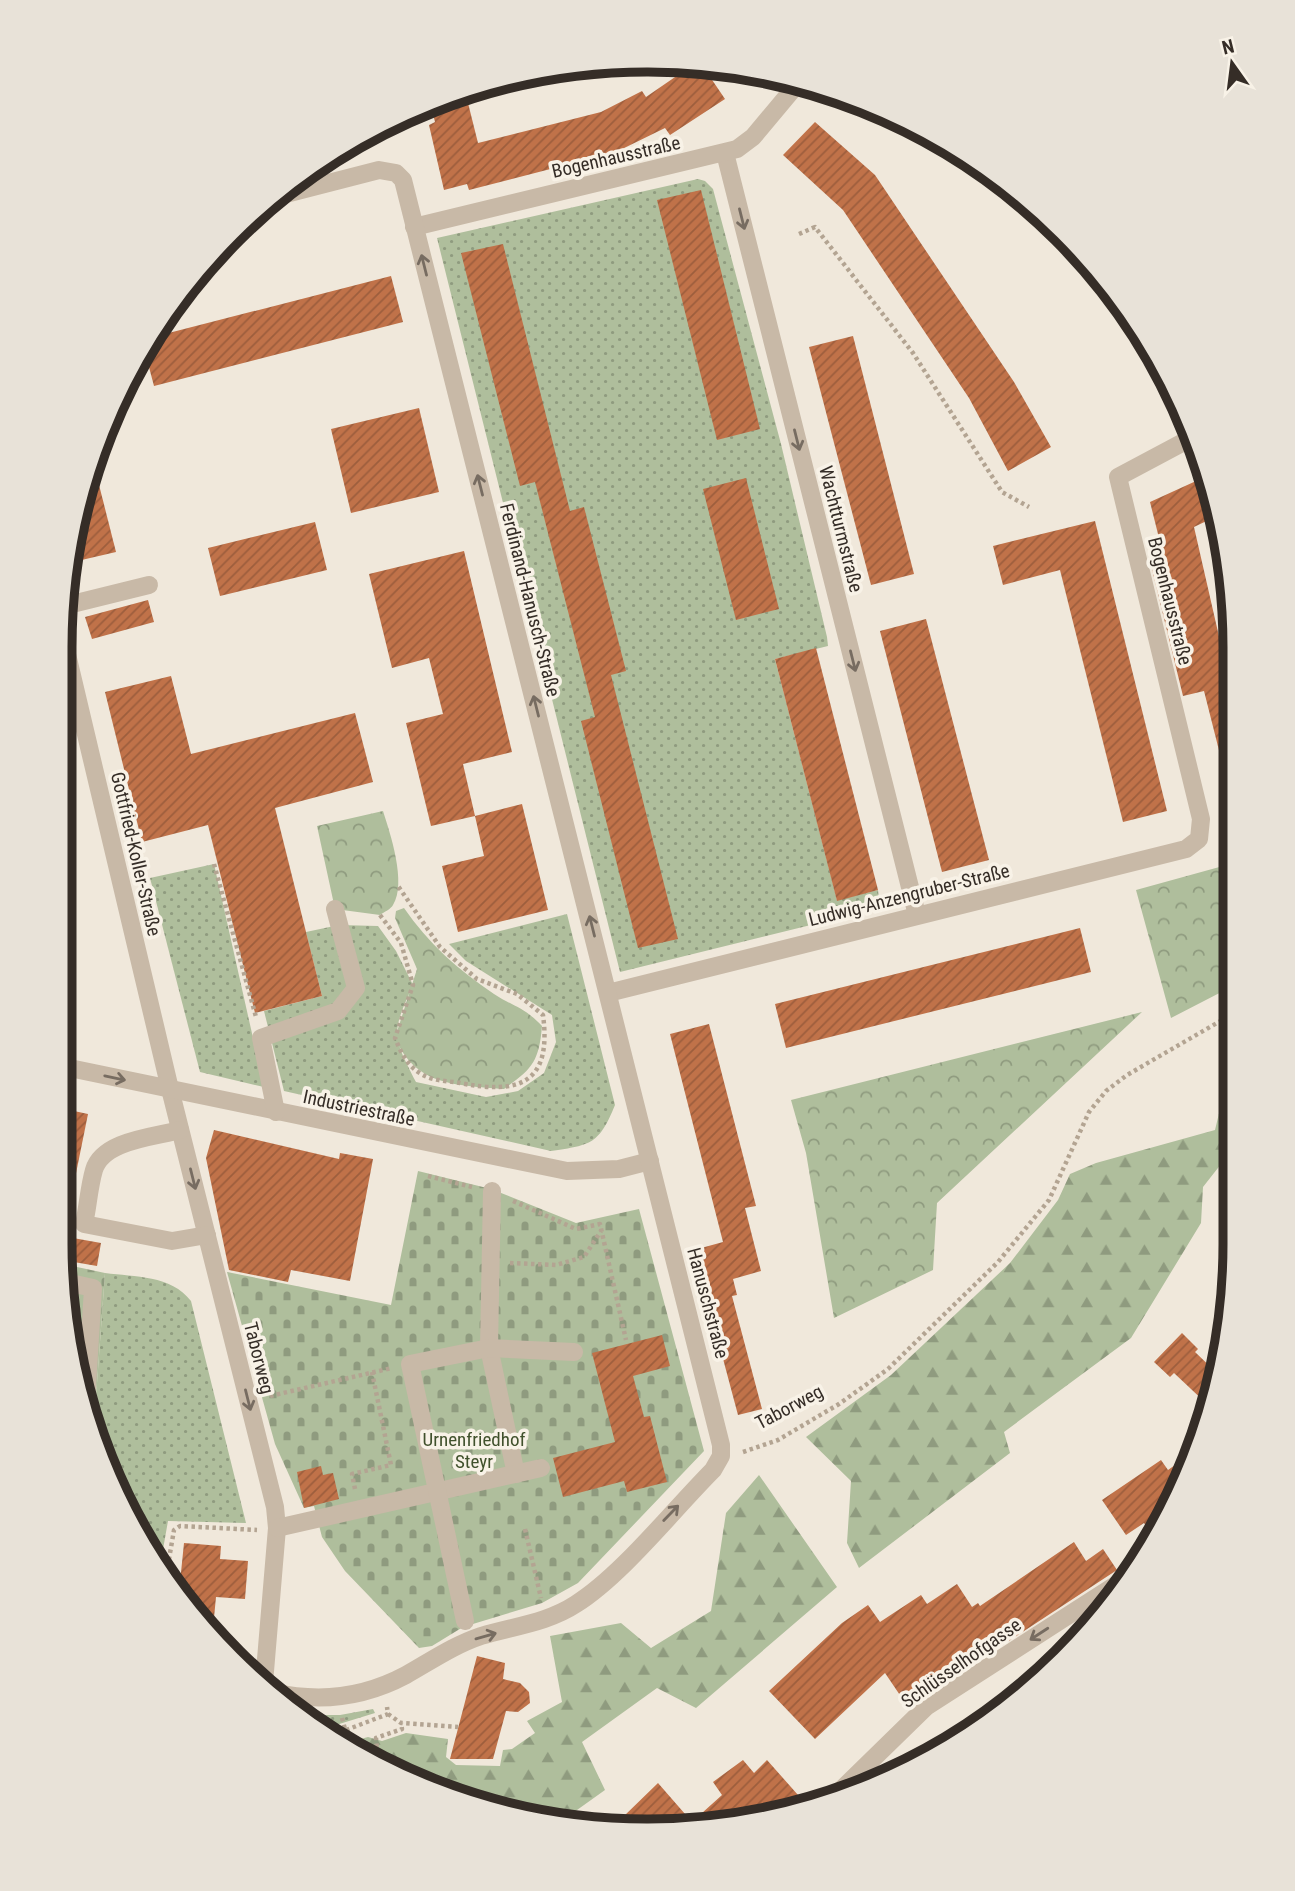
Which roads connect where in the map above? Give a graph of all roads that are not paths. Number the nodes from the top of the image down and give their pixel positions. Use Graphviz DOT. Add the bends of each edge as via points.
graph roads {
  1 [pos="792,90"];
  2 [pos="726,153"];
  3 [pos="297,191"];
  4 [pos="414,226"];
  5 [pos="1185,441"];
  6 [pos="149,585"];
  7 [pos="74,604"];
  8 [pos="72,675"];
  9 [pos="1201,819"];
  10 [pos="335,909"];
  11 [pos="917,915"];
  12 [pos="608,993"];
  13 [pos="72,1069"];
  14 [pos="170,1089"];
  15 [pos="276,1112"];
  16 [pos="180,1130"];
  17 [pos="650,1161"];
  18 [pos="492,1191"];
  19 [pos="207,1235"];
  20 [pos="73,1284"];
  21 [pos="489,1348"];
  22 [pos="574,1352"];
  23 [pos="88,1377"];
  24 [pos="541,1468"];
  25 [pos="516,1474"];
  26 [pos="438,1493"];
  27 [pos="277,1528"];
  28 [pos="1106,1591"];
  29 [pos="465,1621"];
  30 [pos="265,1673"];
  31 [pos="292,1696"];
  32 [pos="848,1783"];
  1 -- 2 [label="street, Bogenhausstraße" via="753,138"];
  2 -- 4 [label="street, Bogenhausstraße"];
  2 -- 11 [label="street, Wachtturmstraße, one-way"];
  3 -- 4 [label="street, Ferdinand-Hanusch-Straße" via="379,170 396,173 403,180"];
  12 -- 4 [label="street, Ferdinand-Hanusch-Straße, one-way"];
  5 -- 9 [label="street, Bogenhausstraße" via="1118,477"];
  6 -- 7 [label="street"];
  8 -- 14 [label="street, Gottfried-Koller-Straße"];
  9 -- 11 [label="street, Ludwig-Anzengruber-Straße" via="1199,839 1186,849"];
  10 -- 15 [label="street" via="356,988 338,1012 261,1038"];
  11 -- 12 [label="street, Ludwig-Anzengruber-Straße"];
  12 -- 17 [label="street, Ferdinand-Hanusch-Straße"];
  13 -- 14 [label="street, Industriestraße, one-way"];
  14 -- 15 [label="street, Industriestraße"];
  14 -- 16 [label="street, Taborweg"];
  15 -- 17 [label="street, Industriestraße" via="568,1171 619,1169"];
  16 -- 19 [label="street, Taborweg, one-way"];
  16 -- 19 [label="street" via="123,1145 101,1158 84,1224 172,1241"];
  31 -- 17 [label="street, Hanuschstraße, one-way" via="315,1700 358,1694 386,1685 457,1646 552,1617 577,1604 713,1470 721,1456 719,1427"];
  18 -- 21 [label="street"];
  19 -- 27 [label="street, Taborweg, one-way"];
  20 -- 23 [label="street" via="93,1288"];
  21 -- 22 [label="street"];
  21 -- 25 [label="street"];
  21 -- 26 [label="street" via="410,1364"];
  24 -- 25 [label="street"];
  25 -- 26 [label="street"];
  26 -- 27 [label="street"];
  26 -- 29 [label="street"];
  27 -- 30 [label="street, Taborweg"];
  28 -- 32 [label="street, Schlüsselhofgasse, one-way" via="926,1707"];
}
